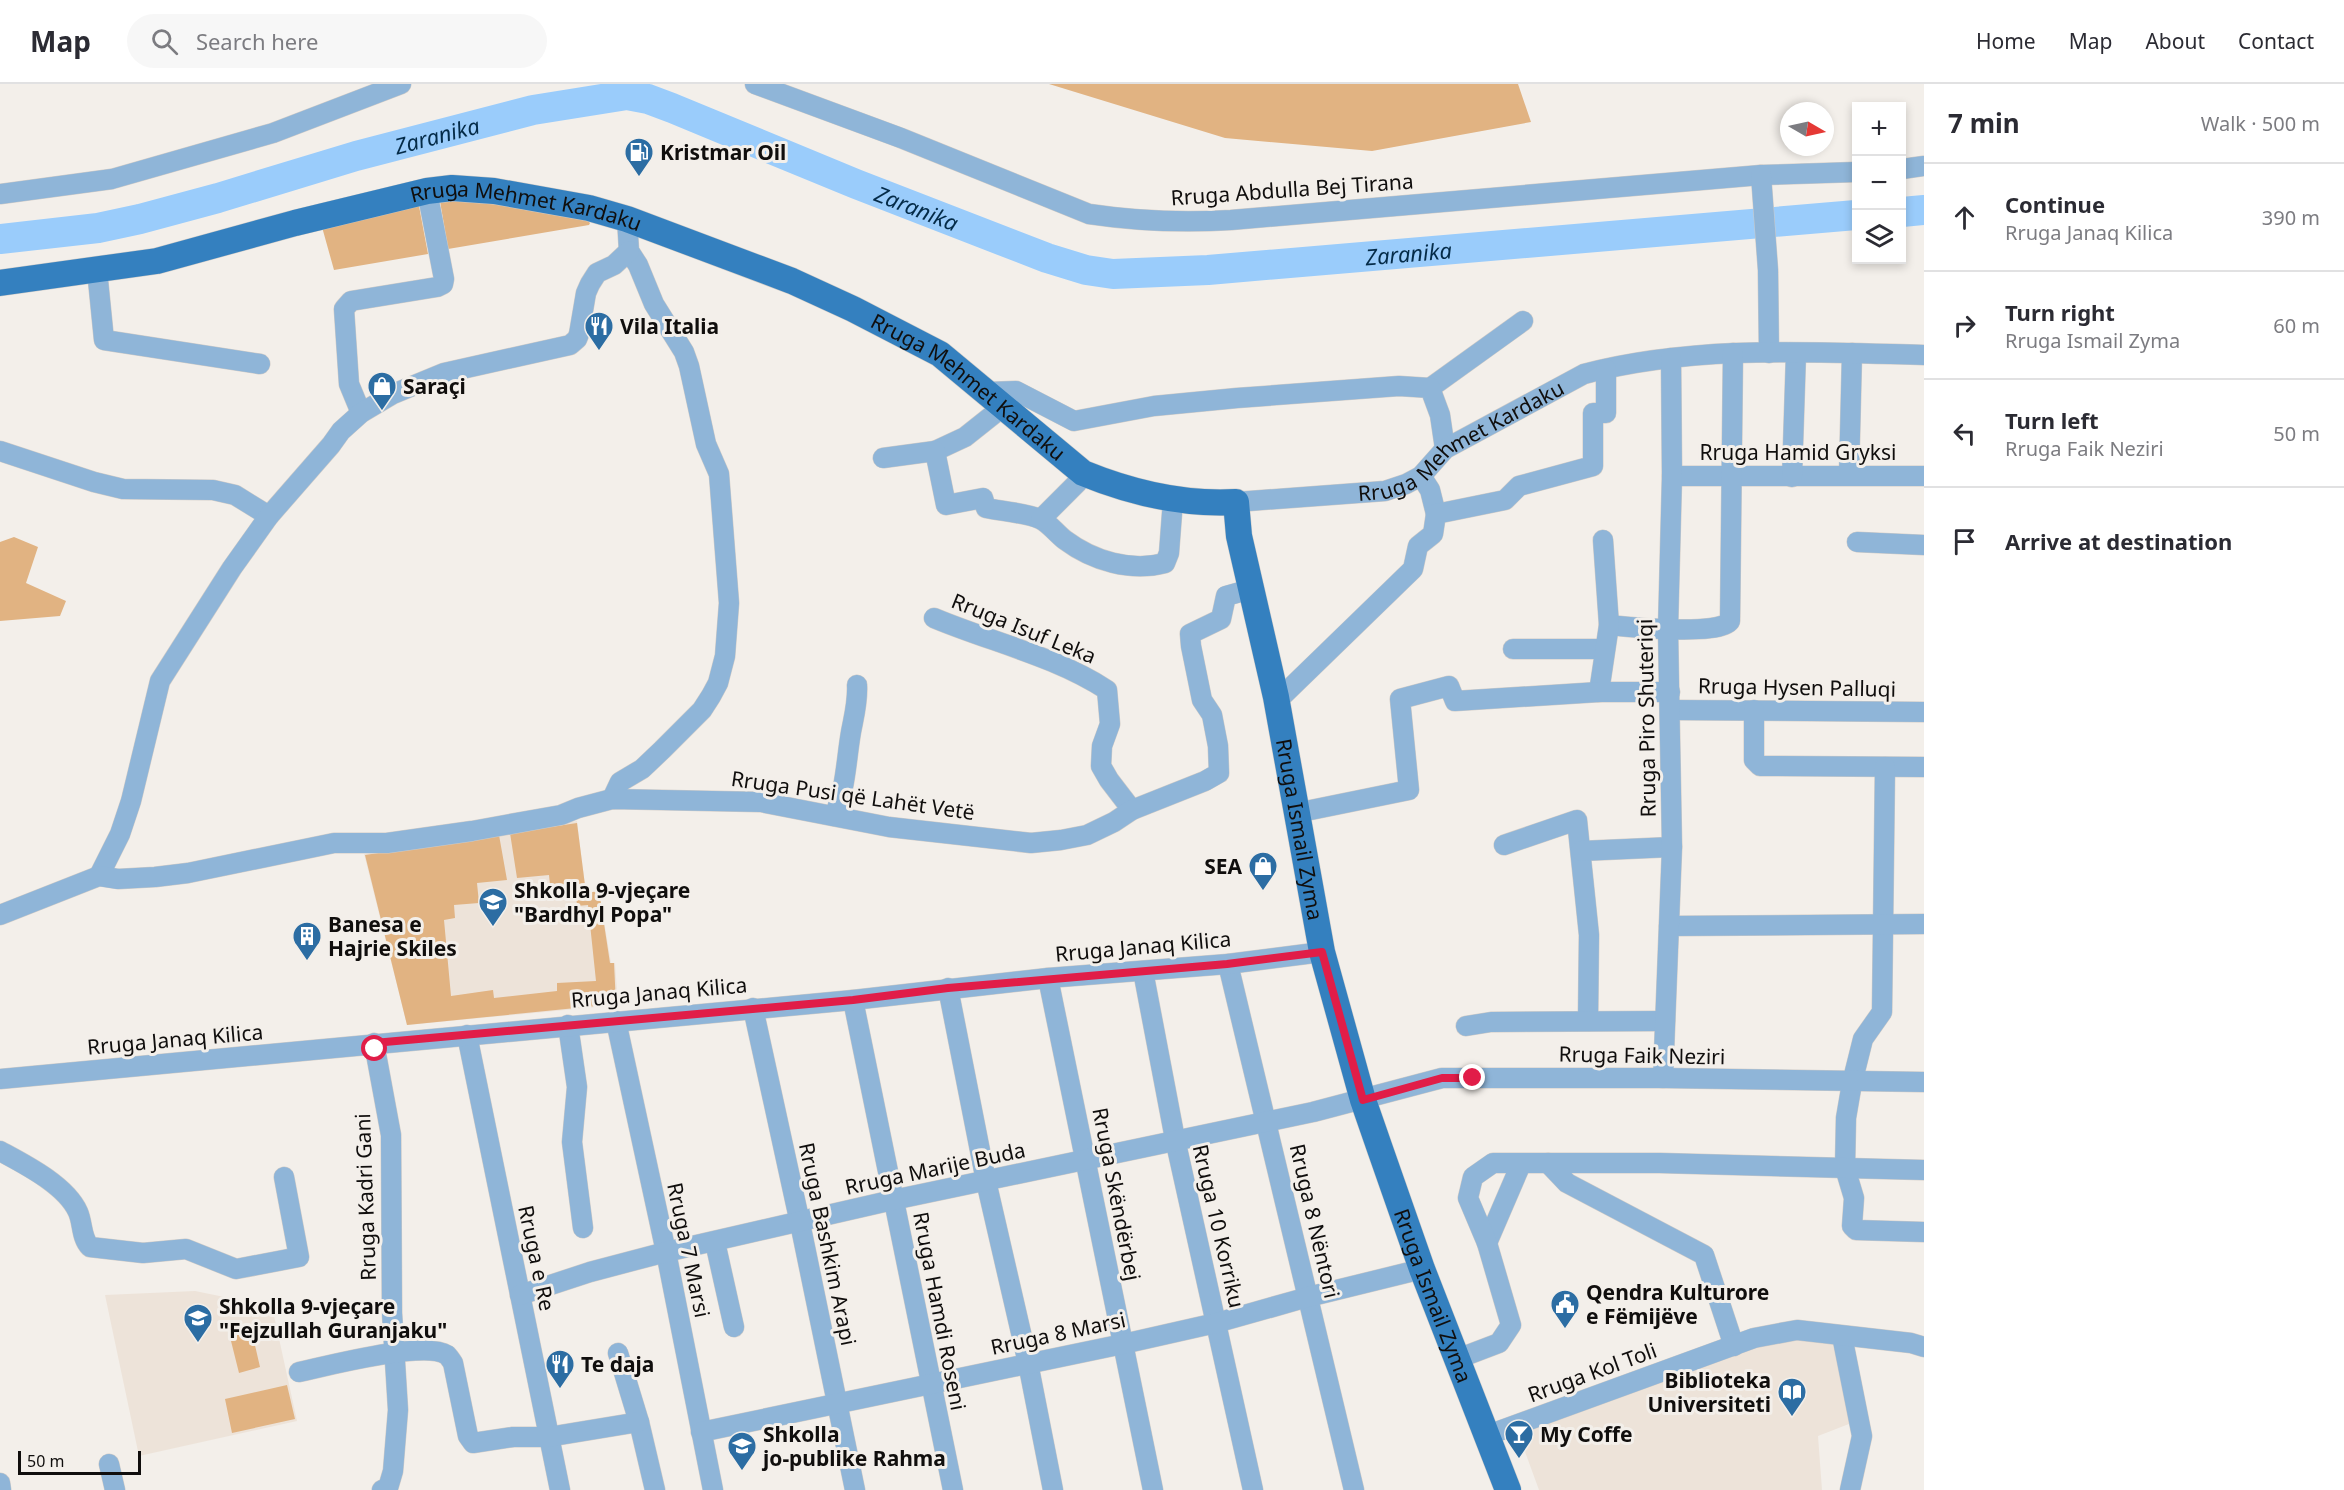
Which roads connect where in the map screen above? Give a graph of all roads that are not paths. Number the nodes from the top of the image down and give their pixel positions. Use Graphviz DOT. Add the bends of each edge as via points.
graph roads {
  1 [pos="401,84"];
  2 [pos="755,84"];
  3 [pos="1924,166"];
  4 [pos="1906,168"];
  5 [pos="1852,172"];
  6 [pos="1761,175"];
  7 [pos="427,191"];
  8 [pos="0,194"];
  9 [pos="627,219"];
  10 [pos="629,251"];
  11 [pos="97,270"];
  12 [pos="0,283"];
  13 [pos="1523,321"];
  14 [pos="1733,353"];
  15 [pos="1769,353"];
  16 [pos="1796,353"];
  17 [pos="1852,353"];
  18 [pos="1924,355"];
  19 [pos="1671,358"];
  20 [pos="260,364"];
  21 [pos="1605,369"];
  22 [pos="1430,388"];
  23 [pos="996,399"];
  24 [pos="361,413"];
  25 [pos="1445,449"];
  26 [pos="0,451"];
  27 [pos="934,451"];
  28 [pos="883,458"];
  29 [pos="1083,473"];
  30 [pos="1421,476"];
  31 [pos="1672,476"];
  32 [pos="1732,476"];
  33 [pos="1849,476"];
  34 [pos="1924,476"];
  35 [pos="1792,477"];
  36 [pos="1173,500"];
  37 [pos="1236,502"];
  38 [pos="1436,514"];
  39 [pos="269,516"];
  40 [pos="1041,519"];
  41 [pos="1603,540"];
  42 [pos="1857,542"];
  43 [pos="1924,545"];
  44 [pos="1251,589"];
  45 [pos="934,618"];
  46 [pos="1609,626"];
  47 [pos="1668,629"];
  48 [pos="1513,649"];
  49 [pos="1605,650"];
  50 [pos="857,685"];
  51 [pos="1599,692"];
  52 [pos="1277,701"];
  53 [pos="1670,701"];
  54 [pos="1754,710"];
  55 [pos="1924,712"];
  56 [pos="1885,767"];
  57 [pos="1924,767"];
  58 [pos="612,799"];
  59 [pos="1132,810"];
  60 [pos="1296,813"];
  61 [pos="834,816"];
  62 [pos="1504,845"];
  63 [pos="1672,847"];
  64 [pos="1581,850"];
  65 [pos="99,876"];
  66 [pos="0,915"];
  67 [pos="1882,924"];
  68 [pos="1924,924"];
  69 [pos="1669,926"];
  70 [pos="1322,952"];
  71 [pos="1227,964"];
  72 [pos="1143,971"];
  73 [pos="1048,978"];
  74 [pos="948,988"];
  75 [pos="853,1000"];
  76 [pos="753,1008"];
  77 [pos="616,1021"];
  78 [pos="1665,1021"];
  79 [pos="1588,1022"];
  80 [pos="568,1025"];
  81 [pos="1466,1026"];
  82 [pos="467,1035"];
  83 [pos="374,1043"];
  84 [pos="1663,1078"];
  85 [pos="0,1079"];
  86 [pos="1924,1082"];
  87 [pos="1852,1083"];
  88 [pos="1363,1100"];
  89 [pos="1266,1120"];
  90 [pos="1175,1139"];
  91 [pos="0,1151"];
  92 [pos="1087,1159"];
  93 [pos="1548,1163"];
  94 [pos="1521,1164"];
  95 [pos="1845,1168"];
  96 [pos="1924,1170"];
  97 [pos="284,1177"];
  98 [pos="986,1181"];
  99 [pos="893,1200"];
  100 [pos="800,1223"];
  101 [pos="583,1228"];
  102 [pos="1924,1232"];
  103 [pos="715,1242"];
  104 [pos="1487,1243"];
  105 [pos="666,1252"];
  106 [pos="1422,1269"];
  107 [pos="520,1295"];
  108 [pos="1308,1297"];
  109 [pos="1216,1323"];
  110 [pos="734,1327"];
  111 [pos="1842,1336"];
  112 [pos="1123,1344"];
  113 [pos="1734,1346"];
  114 [pos="1924,1347"];
  115 [pos="395,1352"];
  116 [pos="618,1353"];
  117 [pos="1458,1359"];
  118 [pos="1028,1363"];
  119 [pos="299,1371"];
  120 [pos="930,1385"];
  121 [pos="837,1404"];
  122 [pos="639,1422"];
  123 [pos="701,1432"];
  124 [pos="1488,1435"];
  125 [pos="548,1437"];
  126 [pos="109,1464"];
  127 [pos="0,1483"];
  128 [pos="2,1490"];
  129 [pos="115,1490"];
  130 [pos="382,1490"];
  131 [pos="560,1490"];
  132 [pos="655,1490"];
  133 [pos="713,1490"];
  134 [pos="855,1490"];
  135 [pos="953,1490"];
  136 [pos="1053,1490"];
  137 [pos="1153,1490"];
  138 [pos="1253,1490"];
  139 [pos="1354,1490"];
  140 [pos="1508,1490"];
  141 [pos="1850,1490"];
  1 -- 8 [label="street" via="273,133 112,179"];
  2 -- 6 [label="street, Rruga Abdulla Bej Tirana" via="1089,214 1117,218 1184,223 1231,220"];
  3 -- 4 [label="street"];
  5 -- 6 [label="street, Rruga Abdulla Bej Tirana"];
  6 -- 15 [label="street"];
  7 -- 9 [label="main road, Rruga Mehmet Kardaku" via="494,191"];
  7 -- 11 [label="main road, Rruga Mehmet Kardaku" via="157,261"];
  7 -- 24 [label="street" via="443,284 351,301 344,309 349,384"];
  9 -- 10 [label="street"];
  9 -- 23 [label="main road, Rruga Mehmet Kardaku" via="792,281 863,314 940,354"];
  10 -- 24 [label="street" via="614,266 597,273 590,284 579,334 570,345 444,373 393,394"];
  10 -- 58 [label="street" via="689,366 706,444 721,484 729,603 725,656 711,696 702,710 649,762 620,782"];
  11 -- 12 [label="main road, Rruga Mehmet Kardaku"];
  11 -- 20 [label="street" via="104,340"];
  13 -- 22 [label="street"];
  14 -- 15 [label="street, Rruga Mehmet Kardaku"];
  14 -- 19 [label="street, Rruga Mehmet Kardaku"];
  14 -- 32 [label="street"];
  15 -- 16 [label="street, Rruga Mehmet Kardaku"];
  16 -- 17 [label="street, Rruga Mehmet Kardaku"];
  16 -- 35 [label="street"];
  17 -- 18 [label="street, Rruga Mehmet Kardaku"];
  17 -- 33 [label="street"];
  19 -- 21 [label="street, Rruga Mehmet Kardaku"];
  19 -- 31 [label="street, Rruga Piro Shuteriqi"];
  21 -- 25 [label="street, Rruga Mehmet Kardaku" via="1584,374"];
  21 -- 38 [label="street" via="1606,413 1593,413 1593,466 1519,486 1505,500"];
  22 -- 23 [label="street" via="1399,386 1225,399 1154,406 1074,421 1016,391"];
  22 -- 25 [label="street" via="1440,415"];
  23 -- 27 [label="street" via="965,437"];
  23 -- 29 [label="main road, Rruga Mehmet Kardaku"];
  24 -- 39 [label="street"];
  25 -- 30 [label="street, Rruga Mehmet Kardaku"];
  26 -- 39 [label="street" via="123,489 213,490 234,495"];
  27 -- 28 [label="street"];
  27 -- 40 [label="street" via="946,505 983,498 986,508"];
  29 -- 36 [label="main road, Rruga Mehmet Kardaku"];
  29 -- 40 [label="street"];
  30 -- 37 [label="street, Rruga Mehmet Kardaku" via="1385,491"];
  30 -- 38 [label="street" via="1430,490"];
  31 -- 32 [label="street, Rruga Hamid Gryksi"];
  31 -- 47 [label="street, Rruga Piro Shuteriqi"];
  32 -- 35 [label="street, Rruga Hamid Gryksi"];
  32 -- 47 [label="street" via="1730,621 1718,628"];
  33 -- 34 [label="street, Rruga Hamid Gryksi"];
  33 -- 35 [label="street, Rruga Hamid Gryksi"];
  36 -- 37 [label="main road, Rruga Mehmet Kardaku"];
  36 -- 40 [label="street" via="1169,553 1165,563 1154,566 1098,560 1066,541"];
  37 -- 44 [label="main road, Rruga Ismail Zyma"];
  38 -- 52 [label="street" via="1433,534 1418,546 1413,569"];
  39 -- 65 [label="street" via="160,681 131,801"];
  41 -- 46 [label="street"];
  42 -- 43 [label="street"];
  44 -- 52 [label="main road, Rruga Ismail Zyma"];
  44 -- 59 [label="street, Rruga Pusi që Lahët Vetë" via="1226,596 1221,619 1190,634 1202,700 1212,715 1219,773"];
  45 -- 59 [label="street, Rruga Isuf Leka" via="1028,652 1107,690 1110,724 1102,746 1101,766"];
  46 -- 47 [label="street"];
  46 -- 49 [label="street"];
  47 -- 53 [label="street, Rruga Piro Shuteriqi"];
  48 -- 49 [label="street"];
  49 -- 51 [label="street"];
  50 -- 61 [label="street" via="857,711 842,798"];
  51 -- 53 [label="street, Rruga Hysen Palluqi"];
  51 -- 60 [label="street, Rruga Hysen Palluqi" via="1455,701 1449,686 1400,699 1409,790"];
  52 -- 60 [label="main road, Rruga Ismail Zyma"];
  53 -- 54 [label="street, Rruga Hysen Palluqi"];
  53 -- 63 [label="street, Rruga Piro Shuteriqi"];
  54 -- 55 [label="street, Rruga Hysen Palluqi"];
  54 -- 56 [label="street" via="1754,760 1760,766"];
  56 -- 57 [label="street"];
  56 -- 67 [label="street"];
  58 -- 61 [label="street, Rruga Pusi që Lahët Vetë" via="753,802"];
  58 -- 65 [label="street, Rruga Pusi që Lahët Vetë" via="561,815 472,831 387,843 334,843 155,877"];
  59 -- 61 [label="street, Rruga Pusi që Lahët Vetë" via="1088,834 1031,843 889,827"];
  60 -- 70 [label="main road, Rruga Ismail Zyma"];
  62 -- 64 [label="street" via="1577,820"];
  63 -- 64 [label="street"];
  63 -- 69 [label="street, Rruga Piro Shuteriqi"];
  64 -- 79 [label="street" via="1589,935"];
  65 -- 66 [label="street, Rruga Pusi që Lahët Vetë"];
  67 -- 68 [label="street"];
  67 -- 69 [label="street"];
  67 -- 87 [label="street" via="1882,1012 1863,1039"];
  69 -- 78 [label="street, Rruga Piro Shuteriqi"];
  70 -- 71 [label="street, Rruga Janaq Kilica"];
  70 -- 88 [label="main road, Rruga Ismail Zyma"];
  71 -- 72 [label="street, Rruga Janaq Kilica"];
  71 -- 89 [label="street, Rruga 8 Nëntori"];
  72 -- 73 [label="street, Rruga Janaq Kilica"];
  72 -- 90 [label="street, Rruga 10 Korriku"];
  73 -- 74 [label="street, Rruga Janaq Kilica"];
  73 -- 92 [label="street, Rruga Skëndërbej"];
  74 -- 75 [label="street, Rruga Janaq Kilica"];
  74 -- 98 [label="street"];
  75 -- 76 [label="street, Rruga Janaq Kilica"];
  75 -- 99 [label="street, Rruga Hamdi Roseni"];
  76 -- 77 [label="street, Rruga Janaq Kilica"];
  76 -- 100 [label="street, Rruga Bashkim Arapi"];
  77 -- 80 [label="street, Rruga Janaq Kilica"];
  77 -- 105 [label="street, Rruga 7 Marsi"];
  78 -- 79 [label="street"];
  78 -- 84 [label="street, Rruga Piro Shuteriqi"];
  79 -- 81 [label="street" via="1491,1022"];
  80 -- 82 [label="street, Rruga Janaq Kilica"];
  80 -- 101 [label="street" via="577,1087 572,1142"];
  82 -- 83 [label="street, Rruga Janaq Kilica"];
  82 -- 107 [label="street, Rruga e Re"];
  83 -- 85 [label="street, Rruga Janaq Kilica"];
  83 -- 115 [label="street, Rruga Kadri Gani" via="391,1135"];
  84 -- 87 [label="street, Rruga Faik Neziri"];
  84 -- 88 [label="street, Rruga Faik Neziri" via="1442,1078"];
  86 -- 87 [label="street, Rruga Faik Neziri"];
  87 -- 95 [label="street" via="1846,1118"];
  88 -- 89 [label="street, Rruga Marije Buda"];
  88 -- 106 [label="main road, Rruga Ismail Zyma"];
  89 -- 90 [label="street, Rruga Marije Buda"];
  89 -- 108 [label="street, Rruga 8 Nëntori"];
  90 -- 92 [label="street, Rruga Marije Buda"];
  90 -- 109 [label="street, Rruga 10 Korriku"];
  91 -- 97 [label="street" via="62,1192 78,1212 90,1247 143,1253 186,1249 234,1269 298,1257"];
  92 -- 98 [label="street, Rruga Marije Buda"];
  92 -- 112 [label="street, Rruga Skëndërbej"];
  93 -- 94 [label="street"];
  93 -- 95 [label="street"];
  93 -- 113 [label="street" via="1567,1184 1704,1255"];
  94 -- 104 [label="street"];
  94 -- 104 [label="street" via="1493,1163 1473,1177 1468,1198"];
  95 -- 96 [label="street"];
  95 -- 102 [label="street" via="1854,1198 1852,1226 1856,1230"];
  98 -- 99 [label="street, Rruga Marije Buda"];
  98 -- 118 [label="street"];
  99 -- 100 [label="street, Rruga Marije Buda"];
  99 -- 120 [label="street, Rruga Hamdi Roseni"];
  100 -- 103 [label="street, Rruga Marije Buda"];
  100 -- 121 [label="street, Rruga Bashkim Arapi"];
  103 -- 105 [label="street, Rruga Marije Buda"];
  103 -- 110 [label="street"];
  104 -- 117 [label="street" via="1511,1325 1499,1343"];
  105 -- 107 [label="street, Rruga Marije Buda"];
  105 -- 123 [label="street, Rruga 7 Marsi"];
  106 -- 108 [label="street, Rruga 8 Marsi"];
  106 -- 117 [label="main road, Rruga Ismail Zyma"];
  107 -- 125 [label="street, Rruga e Re"];
  108 -- 109 [label="street, Rruga 8 Marsi"];
  108 -- 139 [label="street, Rruga 8 Nëntori"];
  109 -- 112 [label="street, Rruga 8 Marsi"];
  109 -- 138 [label="street, Rruga 10 Korriku"];
  111 -- 113 [label="street, Rruga Kol Toli" via="1797,1330"];
  111 -- 114 [label="street, Rruga Kol Toli"];
  111 -- 141 [label="street" via="1862,1436"];
  112 -- 118 [label="street, Rruga 8 Marsi"];
  112 -- 137 [label="street, Rruga Skëndërbej"];
  113 -- 124 [label="street, Rruga Kol Toli"];
  115 -- 119 [label="street"];
  115 -- 125 [label="street" via="447,1355 453,1363 468,1436 473,1443"];
  115 -- 130 [label="street, Rruga Kadri Gani" via="398,1410 393,1471 387,1488"];
  116 -- 122 [label="street"];
  117 -- 124 [label="main road, Rruga Ismail Zyma"];
  118 -- 120 [label="street, Rruga 8 Marsi"];
  118 -- 136 [label="street"];
  120 -- 121 [label="street, Rruga 8 Marsi"];
  120 -- 135 [label="street, Rruga Hamdi Roseni"];
  121 -- 123 [label="street, Rruga 8 Marsi"];
  121 -- 134 [label="street, Rruga Bashkim Arapi"];
  122 -- 125 [label="street"];
  122 -- 132 [label="street"];
  123 -- 133 [label="street, Rruga 7 Marsi"];
  124 -- 140 [label="main road, Rruga Ismail Zyma"];
  125 -- 131 [label="street, Rruga e Re"];
  126 -- 129 [label="street"];
  127 -- 128 [label="street"];
}
